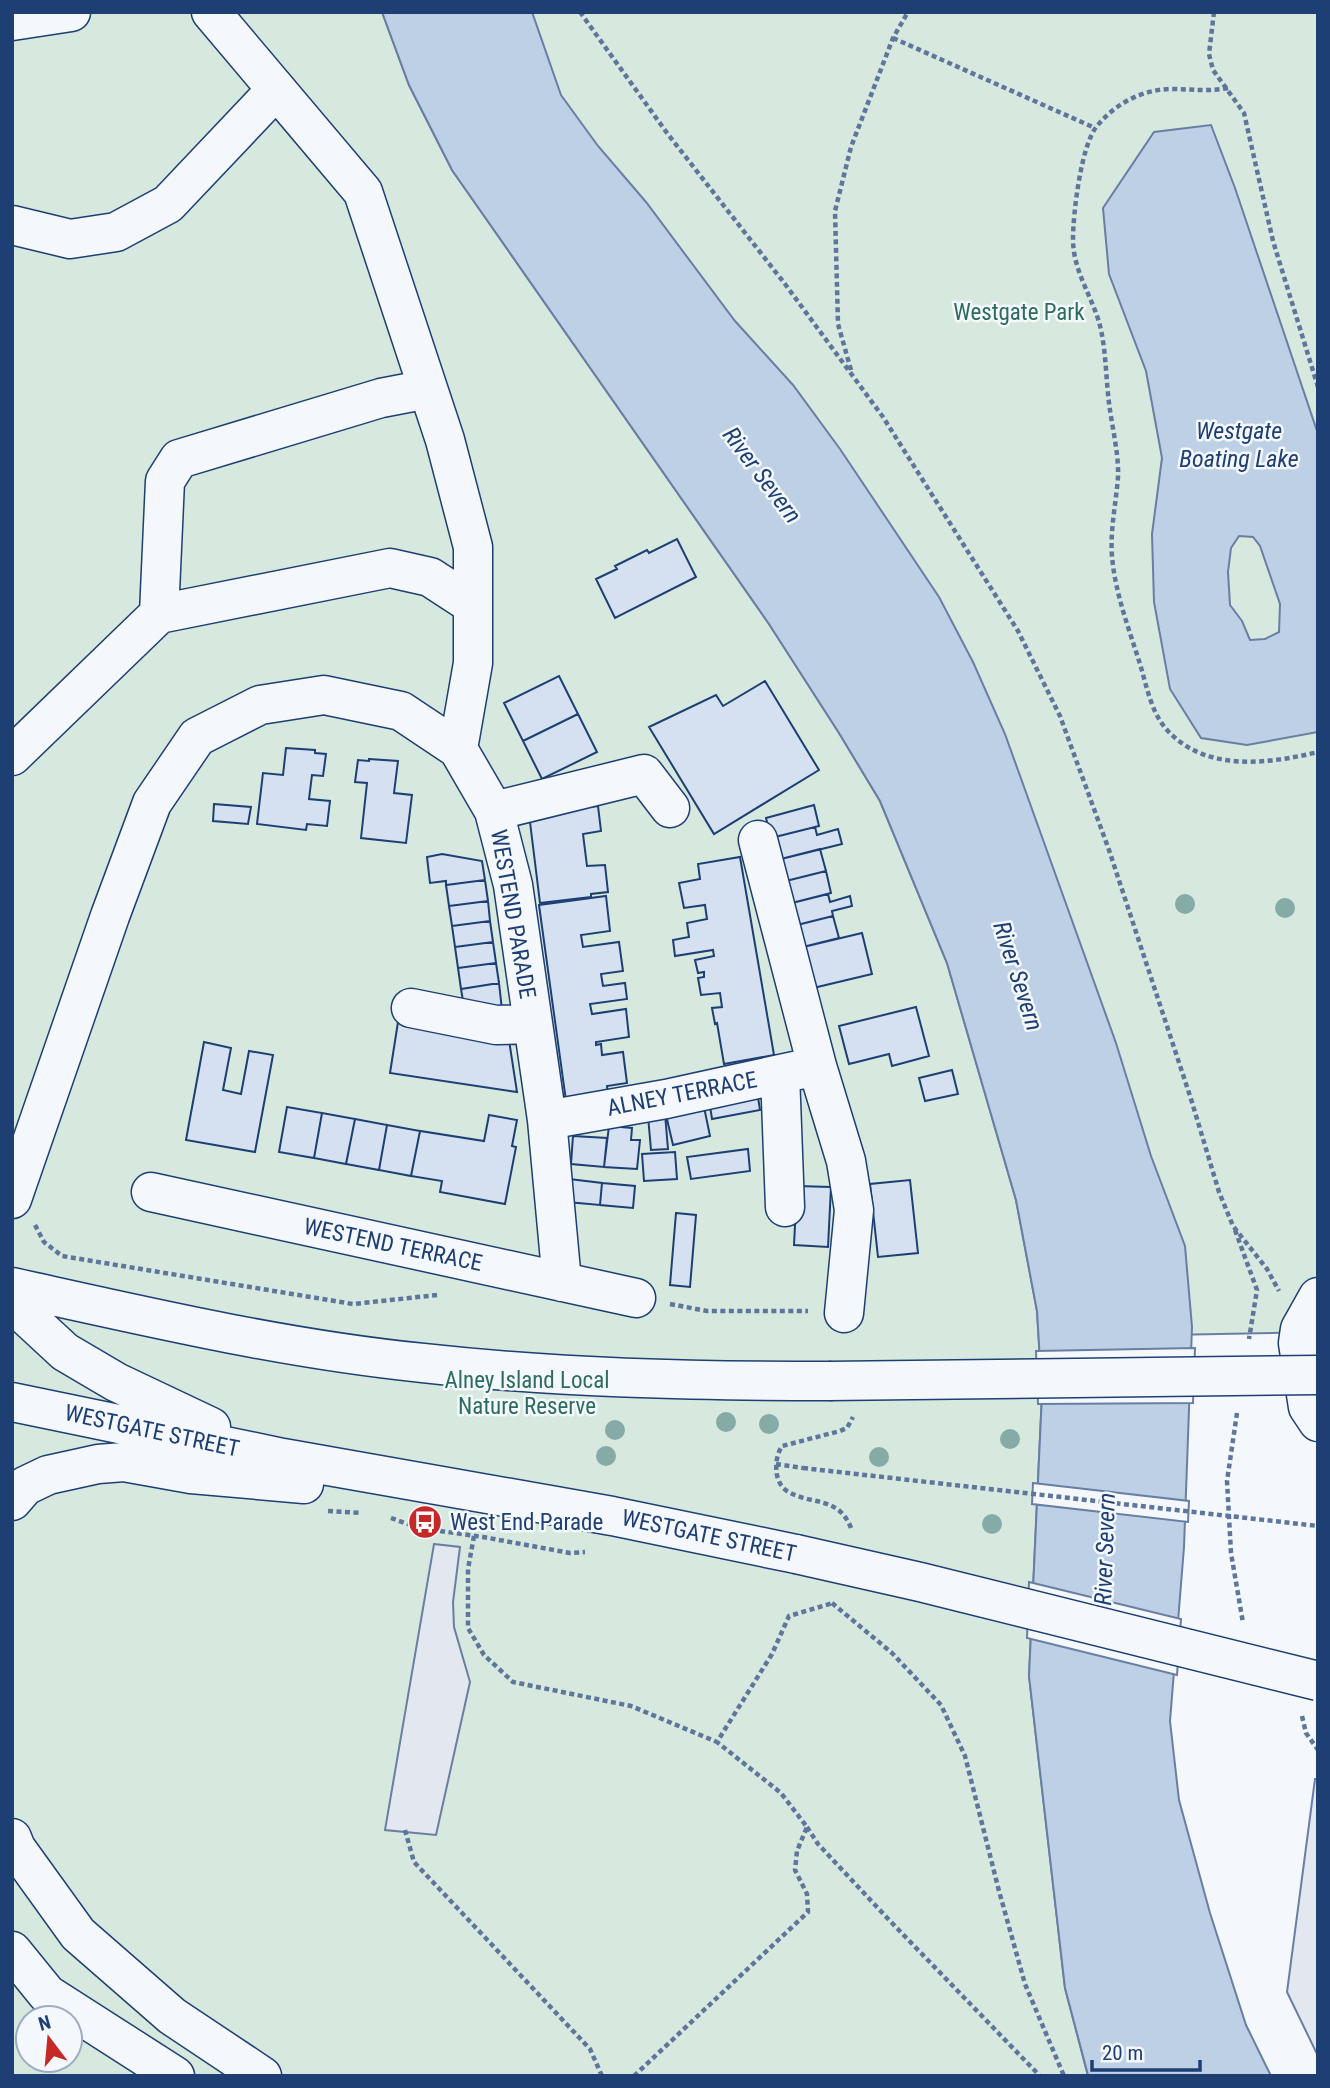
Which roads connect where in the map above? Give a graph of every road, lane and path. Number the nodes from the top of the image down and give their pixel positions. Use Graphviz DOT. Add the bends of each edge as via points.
graph roads {
  1 [pos="71,12"];
  2 [pos="211,12"];
  3 [pos="580,12"];
  4 [pos="908,12"];
  5 [pos="1214,12"];
  6 [pos="12,20"];
  7 [pos="893,37"];
  8 [pos="1228,88"];
  9 [pos="276,90"];
  10 [pos="1095,128"];
  11 [pos="12,225"];
  12 [pos="852,375"];
  13 [pos="1318,387"];
  14 [pos="428,389"];
  15 [pos="473,605"];
  16 [pos="159,614"];
  17 [pos="458,749"];
  18 [pos="1318,752"];
  19 [pos="12,756"];
  20 [pos="670,808"];
  21 [pos="494,811"];
  22 [pos="758,840"];
  23 [pos="411,1008"];
  24 [pos="533,1024"];
  25 [pos="817,1066"];
  26 [pos="780,1074"];
  27 [pos="547,1120"];
  28 [pos="151,1192"];
  29 [pos="785,1207"];
  30 [pos="22,1208"];
  31 [pos="1233,1226"];
  32 [pos="562,1282"];
  33 [pos="12,1287"];
  34 [pos="444,1294"];
  35 [pos="636,1298"];
  36 [pos="12,1303"];
  37 [pos="844,1313"];
  38 [pos="1309,1313"];
  39 [pos="1249,1343"];
  40 [pos="1318,1376"];
  41 [pos="12,1402"];
  42 [pos="1238,1408"];
  43 [pos="1318,1422"];
  44 [pos="283,1458"];
  45 [pos="776,1464"];
  46 [pos="353,1472"];
  47 [pos="484,1493"];
  48 [pos="12,1501"];
  49 [pos="316,1510"];
  50 [pos="373,1515"];
  51 [pos="383,1517"];
  52 [pos="1318,1526"];
  53 [pos="474,1536"];
  54 [pos="592,1552"];
  55 [pos="823,1600"];
  56 [pos="834,1603"];
  57 [pos="1246,1629"];
  58 [pos="1318,1681"];
  59 [pos="717,1742"];
  60 [pos="807,1827"];
  61 [pos="405,1830"];
  62 [pos="12,1838"];
  63 [pos="12,1951"];
  64 [pos="175,2076"];
  65 [pos="262,2076"];
  66 [pos="602,2076"];
  67 [pos="634,2076"];
  68 [pos="1040,2076"];
  69 [pos="1064,2076"];
  1 -- 6 [label="main road"];
  2 -- 9 [label="main road"];
  3 -- 12 [label="path"];
  4 -- 7 [label="path"];
  5 -- 8 [label="path" via="1209,54 1213,70"];
  7 -- 10 [label="path"];
  7 -- 12 [label="path" via="851,147 835,211 838,324"];
  8 -- 10 [label="path" via="1168,89 1138,96 1121,103"];
  8 -- 13 [label="path" via="1244,113 1273,241"];
  9 -- 11 [label="main road" via="168,204 116,232 70,239"];
  9 -- 14 [label="main road" via="363,192"];
  10 -- 18 [label="path" via="1081,171 1074,255 1101,331 1118,475 1111,530 1115,575 1154,713 1168,732 1196,753 1228,762"];
  12 -- 31 [label="path" via="1018,631 1060,716"];
  14 -- 15 [label="main road" via="473,547"];
  14 -- 16 [label="main road" via="381,398 179,459 165,481"];
  15 -- 16 [label="main road" via="430,578 390,568"];
  15 -- 17 [label="main road" via="473,663"];
  16 -- 19 [label="main road"];
  17 -- 21 [label="main road, WESTEND PARADE"];
  17 -- 30 [label="main road, WESTEND PARADE" via="401,711 324,695 260,705 197,737 152,803 110,916"];
  20 -- 21 [label="main road" via="644,774"];
  21 -- 24 [label="main road, WESTEND PARADE" via="513,885"];
  22 -- 25 [label="main road"];
  23 -- 24 [label="main road" via="496,1025"];
  24 -- 27 [label="main road, WESTEND PARADE"];
  25 -- 26 [label="main road, ALNEY TERRACE"];
  25 -- 37 [label="main road" via="846,1161 855,1210"];
  26 -- 27 [label="main road, ALNEY TERRACE"];
  26 -- 29 [label="main road"];
  27 -- 32 [label="main road, WESTEND PARADE"];
  28 -- 32 [label="main road, WESTEND TERRACE"];
  30 -- 34 [label="path" via="44,1242 62,1256 353,1304"];
  31 -- 38 [label="path"];
  31 -- 39 [label="path" via="1257,1290"];
  32 -- 35 [label="main road, WESTEND TERRACE"];
  33 -- 40 [label="main road, bridge" via="303,1347 422,1363 640,1379"];
  35 -- 37 [label="path" via="708,1311"];
  36 -- 44 [label="main road" via="65,1352 116,1382"];
  38 -- 43 [label="main road" via="1298,1343 1308,1407"];
  41 -- 44 [label="main road, WESTGATE STREET"];
  42 -- 57 [label="path" via="1227,1481 1231,1553"];
  44 -- 46 [label="main road, WESTGATE STREET"];
  45 -- 52 [label="path, bridge"];
  46 -- 47 [label="main road, WESTGATE STREET"];
  46 -- 48 [label="main road" via="311,1484 191,1474 124,1462 98,1464 48,1475 25,1486"];
  47 -- 53 [label="path"];
  47 -- 58 [label="main road, WESTGATE STREET, bridge" via="796,1554"];
  49 -- 50 [label="path"];
  51 -- 53 [label="path"];
  53 -- 54 [label="path" via="570,1553"];
  53 -- 59 [label="path" via="468,1569 468,1628 484,1655 513,1682 631,1706"];
  55 -- 56 [label="path"];
  56 -- 59 [label="path" via="789,1616 772,1654"];
  56 -- 69 [label="path" via="892,1653 941,1706 965,1756 1026,1984"];
  59 -- 60 [label="path" via="781,1793"];
  60 -- 67 [label="path" via="795,1870 807,1894 808,1912"];
  60 -- 68 [label="path" via="899,1932"];
  61 -- 66 [label="path" via="414,1862 590,2049"];
  62 -- 65 [label="main road" via="78,1934 172,2016"];
  63 -- 64 [label="main road" via="47,1994"];
}
